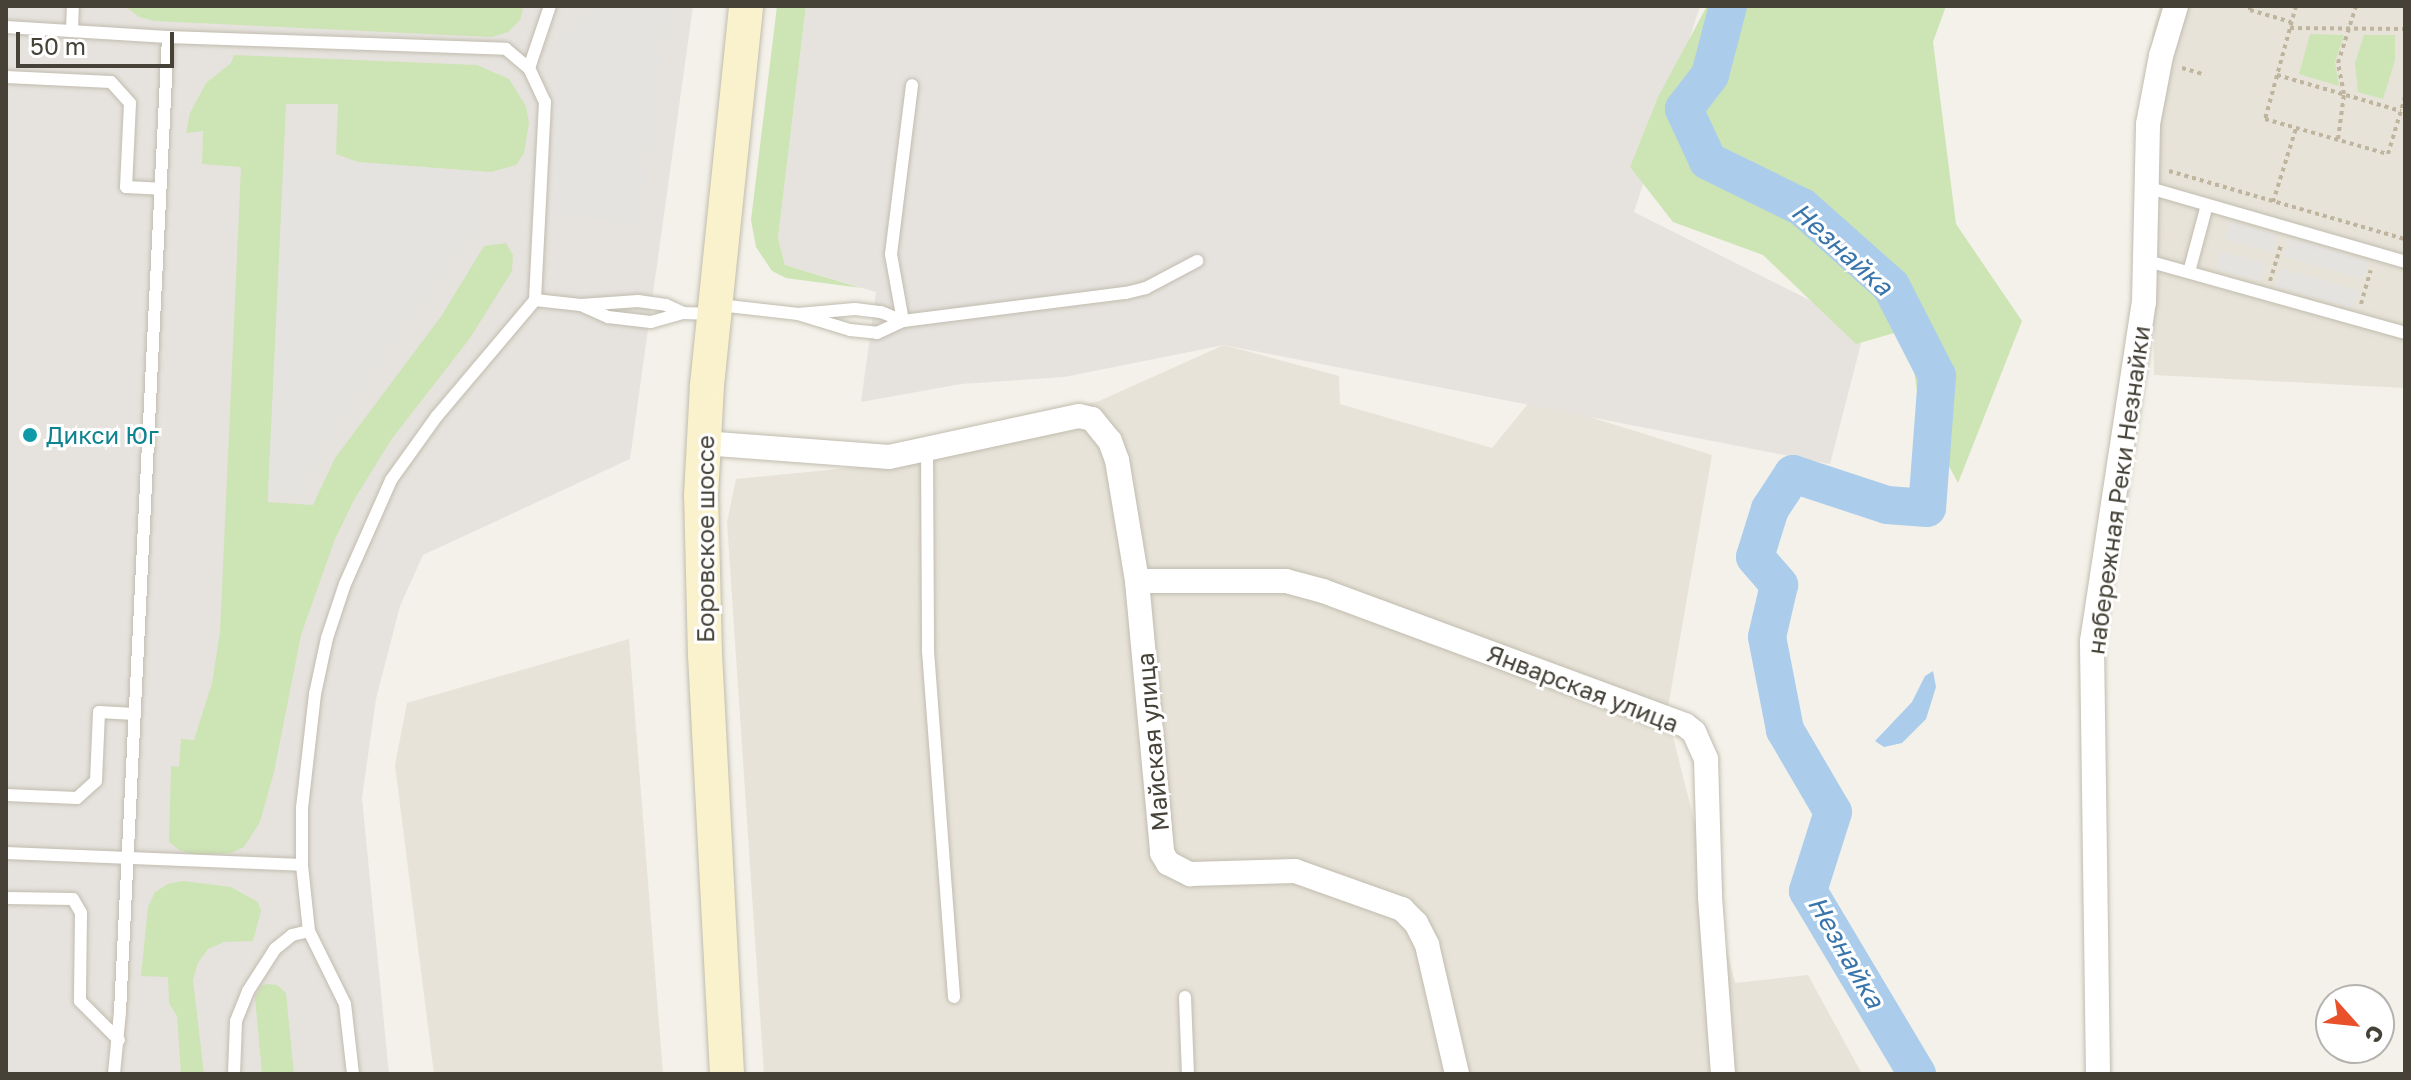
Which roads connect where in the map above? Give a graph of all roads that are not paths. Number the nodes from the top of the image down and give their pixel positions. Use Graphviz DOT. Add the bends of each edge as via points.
graph roads {
  1 [pos="73,6"];
  2 [pos="550,6"];
  3 [pos="746,6"];
  4 [pos="2176,6"];
  5 [pos="6,27"];
  6 [pos="72,31"];
  7 [pos="168,37"];
  8 [pos="529,68"];
  9 [pos="6,77"];
  10 [pos="912,85"];
  11 [pos="2146,187"];
  12 [pos="160,189"];
  13 [pos="2207,205"];
  14 [pos="2144,260"];
  15 [pos="1197,261"];
  16 [pos="2405,262"];
  17 [pos="2189,272"];
  18 [pos="535,300"];
  19 [pos="581,305"];
  20 [pos="705,311"];
  21 [pos="798,314"];
  22 [pos="903,321"];
  23 [pos="2404,328"];
  24 [pos="703,443"];
  25 [pos="927,450"];
  26 [pos="1137,581"];
  27 [pos="135,714"];
  28 [pos="6,795"];
  29 [pos="6,853"];
  30 [pos="128,858"];
  31 [pos="302,865"];
  32 [pos="6,898"];
  33 [pos="309,931"];
  34 [pos="954,997"];
  35 [pos="1185,997"];
  36 [pos="119,1040"];
  37 [pos="114,1074"];
  38 [pos="234,1074"];
  39 [pos="353,1074"];
  40 [pos="727,1074"];
  41 [pos="1188,1074"];
  42 [pos="1457,1074"];
  43 [pos="1723,1074"];
  44 [pos="2098,1074"];
  1 -- 6 [label="lane"];
  2 -- 8 [label="lane"];
  3 -- 20 [label="main road, Боровское шоссе"];
  4 -- 11 [label="street, набережная Реки Незнайки" via="2148,124"];
  5 -- 6 [label="lane"];
  6 -- 7 [label="lane"];
  7 -- 8 [label="lane" via="506,49"];
  7 -- 12 [label="lane"];
  8 -- 18 [label="lane" via="545,102"];
  9 -- 12 [label="lane" via="111,82 130,103 126,187"];
  10 -- 22 [label="lane" via="891,254"];
  11 -- 13 [label="lane"];
  11 -- 14 [label="street, набережная Реки Незнайки"];
  12 -- 27 [label="lane"];
  13 -- 16 [label="lane"];
  13 -- 17 [label="lane"];
  14 -- 17 [label="lane"];
  14 -- 44 [label="street, набережная Реки Незнайки" via="2137,364 2092,641"];
  15 -- 22 [label="lane" via="1126,293"];
  17 -- 23 [label="lane" via="2357,320"];
  18 -- 19 [label="lane"];
  18 -- 31 [label="lane" via="437,416 391,480 345,584 315,694 302,808"];
  19 -- 20 [label="lane" via="638,301"];
  19 -- 20 [label="lane" via="608,317 651,322"];
  20 -- 21 [label="lane"];
  20 -- 24 [label="main road, Боровское шоссе"];
  21 -- 22 [label="lane" via="855,309"];
  21 -- 22 [label="lane" via="871,333"];
  24 -- 25 [label="street" via="889,457"];
  24 -- 40 [label="main road, Боровское шоссе" via="704,641"];
  25 -- 26 [label="street, Майская улица" via="1079,416 1092,419 1117,460"];
  25 -- 34 [label="lane" via="928,651"];
  26 -- 42 [label="street, Майская улица" via="1162,853 1168,863 1209,876 1295,871 1402,909 1427,945"];
  26 -- 43 [label="street, Январская улица" via="1286,581 1323,591 1694,732 1706,759"];
  27 -- 28 [label="lane" via="99,712 96,781 77,798"];
  27 -- 30 [label="lane"];
  29 -- 30 [label="lane"];
  30 -- 31 [label="lane"];
  30 -- 36 [label="lane"];
  31 -- 33 [label="lane"];
  32 -- 36 [label="lane" via="73,899 81,913 80,1001"];
  33 -- 38 [label="lane" via="292,935 275,949 248,991 236,1021"];
  33 -- 39 [label="lane" via="345,1004"];
  35 -- 41 [label="lane"];
  36 -- 37 [label="lane"];
}
